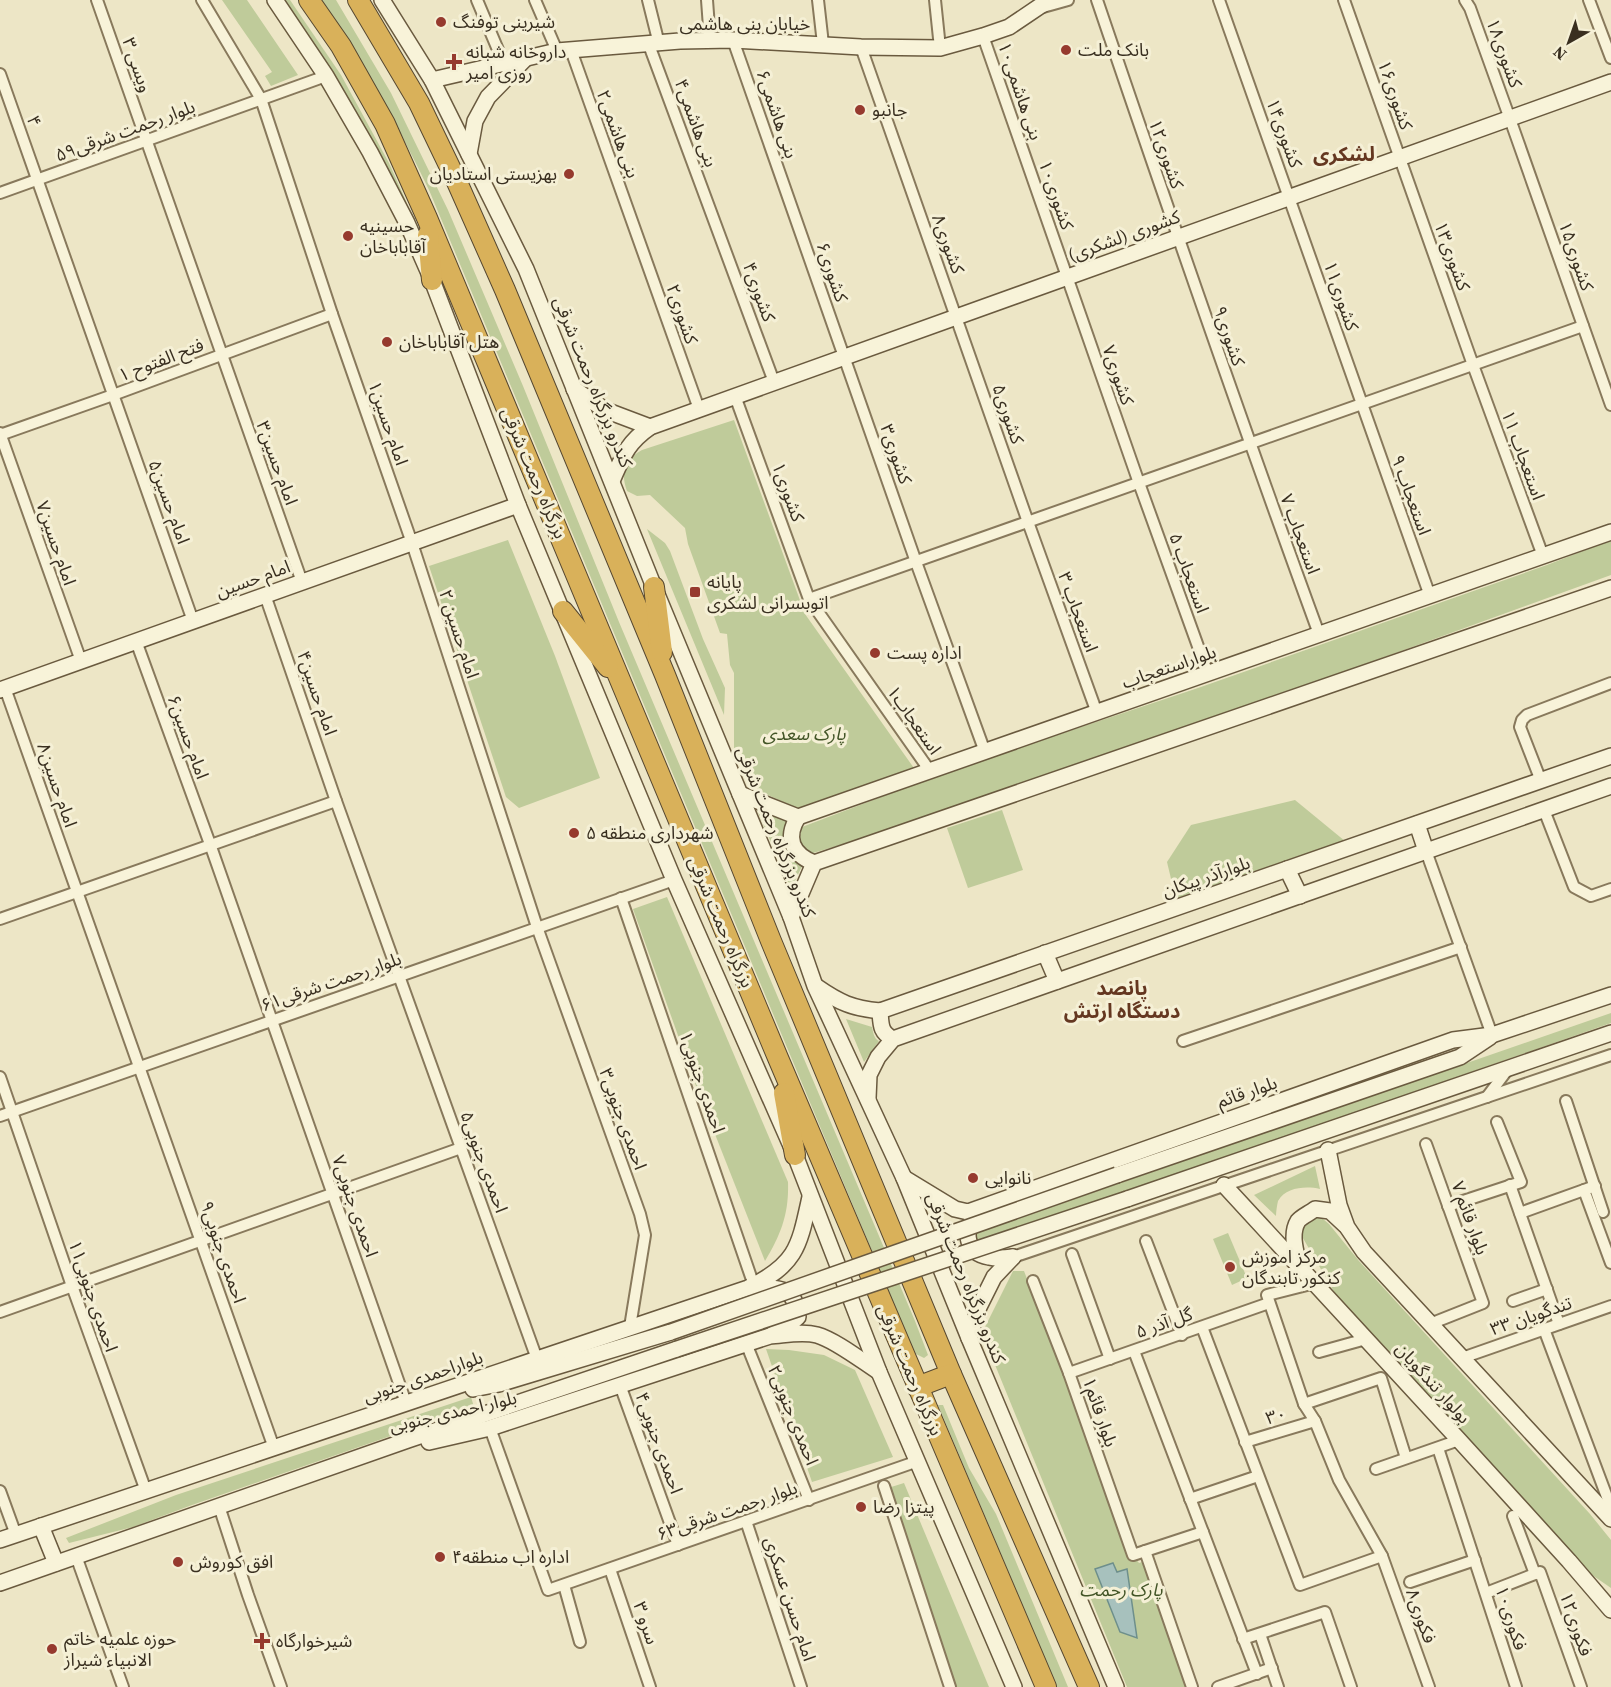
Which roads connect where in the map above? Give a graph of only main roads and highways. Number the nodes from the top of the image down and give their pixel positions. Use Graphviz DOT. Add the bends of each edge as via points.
graph roads {
  1 [pos="275,0"];
  2 [pos="309,0"];
  3 [pos="358,0"];
  4 [pos="382,0"];
  5 [pos="1041,3"];
  6 [pos="526,58"];
  7 [pos="432,80"];
  8 [pos="1611,82"];
  9 [pos="469,154"];
  10 [pos="427,218"];
  11 [pos="432,280"];
  12 [pos="574,389"];
  13 [pos="650,427"];
  14 [pos="612,481"];
  15 [pos="518,505"];
  16 [pos="1611,532"];
  17 [pos="654,587"];
  18 [pos="1611,588"];
  19 [pos="563,611"];
  20 [pos="665,675"];
  21 [pos="624,686"];
  22 [pos="3,689"];
  23 [pos="1611,756"];
  24 [pos="1575,769"];
  25 [pos="1611,786"];
  26 [pos="740,794"];
  27 [pos="1586,795"];
  28 [pos="798,817"];
  29 [pos="1417,824"];
  30 [pos="1426,851"];
  31 [pos="814,863"];
  32 [pos="1287,869"];
  33 [pos="1300,896"];
  34 [pos="790,917"];
  35 [pos="1046,953"];
  36 [pos="1057,981"];
  37 [pos="815,986"];
  38 [pos="1611,994"];
  39 [pos="880,1011"];
  40 [pos="1611,1033"];
  41 [pos="1492,1035"];
  42 [pos="893,1039"];
  43 [pos="778,1058"];
  44 [pos="868,1101"];
  45 [pos="1329,1150"];
  46 [pos="795,1155"];
  47 [pos="904,1178"];
  48 [pos="1224,1185"];
  49 [pos="810,1197"];
  50 [pos="986,1205"];
  51 [pos="1347,1227"];
  52 [pos="1300,1266"];
  53 [pos="749,1282"];
  54 [pos="770,1336"];
  55 [pos="969,1338"];
  56 [pos="879,1372"];
  57 [pos="951,1374"];
  58 [pos="918,1387"];
  59 [pos="406,1403"];
  60 [pos="408,1440"];
  61 [pos="1608,1509"];
  62 [pos="41,1526"];
  63 [pos="0,1540"];
  64 [pos="56,1563"];
  65 [pos="1576,1569"];
  66 [pos="0,1583"];
  67 [pos="1611,1593"];
  68 [pos="1611,1610"];
  69 [pos="1090,1685"];
  70 [pos="1014,1687"];
  71 [pos="1046,1687"];
  72 [pos="1116,1687"];
  1 -- 11 [label="main road" via="370,152"];
  2 -- 10 [label="highway, بزرگراه رحمت شرقی" via="341,46 385,124"];
  3 -- 20 [label="highway, بزرگراه رحمت شرقی" via="419,103 457,182"];
  4 -- 7 [label="main road, کندرو بزرگراه رحمت شرقی"];
  5 -- 6 [label="main road, خیابان بنی هاشمی" via="1009,27 940,48 680,41 564,50"];
  6 -- 7 [label="main road, خیابان بنی هاشمی"];
  6 -- 9 [label="main road" via="488,97 475,121"];
  7 -- 9 [label="main road, کندرو بزرگراه رحمت شرقی"];
  8 -- 13 [label="main road, کشوری (لشکری)"];
  9 -- 12 [label="main road, کندرو بزرگراه رحمت شرقی" via="526,269"];
  10 -- 11 [label="highway"];
  10 -- 21 [label="highway, بزرگراه رحمت شرقی"];
  11 -- 15 [label="main road"];
  12 -- 13 [label="main road" via="605,410"];
  12 -- 14 [label="main road, کندرو بزرگراه رحمت شرقی"];
  13 -- 14 [label="main road" via="626,450"];
  14 -- 17 [label="main road, کندرو بزرگراه رحمت شرقی"];
  15 -- 19 [label="main road"];
  15 -- 22 [label="main road, امام حسین"];
  16 -- 28 [label="main road, بلواراستعجاب"];
  17 -- 20 [label="highway"];
  17 -- 26 [label="main road, کندرو بزرگراه رحمت شرقی"];
  18 -- 31 [label="main road"];
  19 -- 21 [label="highway"];
  19 -- 46 [label="main road" via="674,880"];
  20 -- 57 [label="highway, بزرگراه رحمت شرقی"];
  21 -- 43 [label="highway, بزرگراه رحمت شرقی"];
  23 -- 24 [label="main road, بلوارآذر پیکان"];
  24 -- 27 [label="main road"];
  24 -- 29 [label="main road, بلوارآذر پیکان"];
  25 -- 27 [label="main road"];
  26 -- 28 [label="main road"];
  26 -- 34 [label="main road, کندرو بزرگراه رحمت شرقی"];
  27 -- 30 [label="main road"];
  28 -- 31 [label="main road" via="791,835 794,846 797,854"];
  29 -- 30 [label="main road"];
  29 -- 32 [label="main road, بلوارآذر پیکان"];
  30 -- 33 [label="main road"];
  31 -- 34 [label="main road"];
  32 -- 33 [label="main road"];
  32 -- 35 [label="main road, بلوارآذر پیکان"];
  33 -- 36 [label="main road"];
  34 -- 37 [label="main road, کندرو بزرگراه رحمت شرقی"];
  35 -- 36 [label="main road"];
  35 -- 39 [label="main road, بلوارآذر پیکان"];
  36 -- 42 [label="main road"];
  37 -- 39 [label="main road, بلوارآذر پیکان" via="859,1009"];
  37 -- 44 [label="main road, کندرو بزرگراه رحمت شرقی"];
  38 -- 41 [label="main road, بلوار قائم"];
  39 -- 42 [label="main road" via="881,1028"];
  40 -- 60 [label="main road, bridge"];
  41 -- 50 [label="main road, بلوار قائم" via="1453,1040"];
  41 -- 59 [label="main road, bridge" via="1460,1057 671,1332 499,1384"];
  42 -- 44 [label="main road" via="869,1074"];
  43 -- 46 [label="highway"];
  43 -- 58 [label="highway, بزرگراه رحمت شرقی"];
  44 -- 47 [label="main road, کندرو بزرگراه رحمت شرقی"];
  45 -- 51 [label="main road, بولوار تندگویان"];
  46 -- 49 [label="main road"];
  47 -- 50 [label="main road, بلوار قائم" via="955,1209 968,1212"];
  47 -- 55 [label="main road, کندرو بزرگراه رحمت شرقی"];
  48 -- 52 [label="main road, بولوار تندگویان"];
  49 -- 53 [label="main road, بلواراحمدی جنوبی" via="795,1252 772,1275"];
  49 -- 56 [label="main road"];
  50 -- 55 [label="main road" via="968,1226 968,1239 974,1250 985,1257 1013,1257 994,1277"];
  51 -- 52 [label="main road" via="1330,1211 1315,1209 1299,1220 1294,1236"];
  51 -- 61 [label="main road, بولوار تندگویان" via="1364,1252 1430,1324"];
  52 -- 65 [label="main road, بولوار تندگویان"];
  53 -- 54 [label="main road" via="781,1289 794,1299 798,1317"];
  53 -- 59 [label="main road, بلواراحمدی جنوبی"];
  54 -- 56 [label="main road, بلوار احمدی جنوبی" via="819,1335"];
  54 -- 60 [label="main road, بلوار احمدی جنوبی" via="490,1428 429,1442"];
  55 -- 72 [label="main road, کندرو بزرگراه رحمت شرقی"];
  56 -- 70 [label="main road"];
  57 -- 58 [label="highway"];
  57 -- 69 [label="highway, بزرگراه رحمت شرقی"];
  58 -- 71 [label="highway, بزرگراه رحمت شرقی"];
  59 -- 62 [label="main road, بلواراحمدی جنوبی"];
  60 -- 64 [label="main road, بلوار احمدی جنوبی"];
  62 -- 63 [label="main road, بلواراحمدی جنوبی"];
  62 -- 64 [label="main road"];
  64 -- 66 [label="main road, بلوار احمدی جنوبی"];
  65 -- 67 [label="main road"];
  65 -- 68 [label="main road, بولوار تندگویان"];
}
